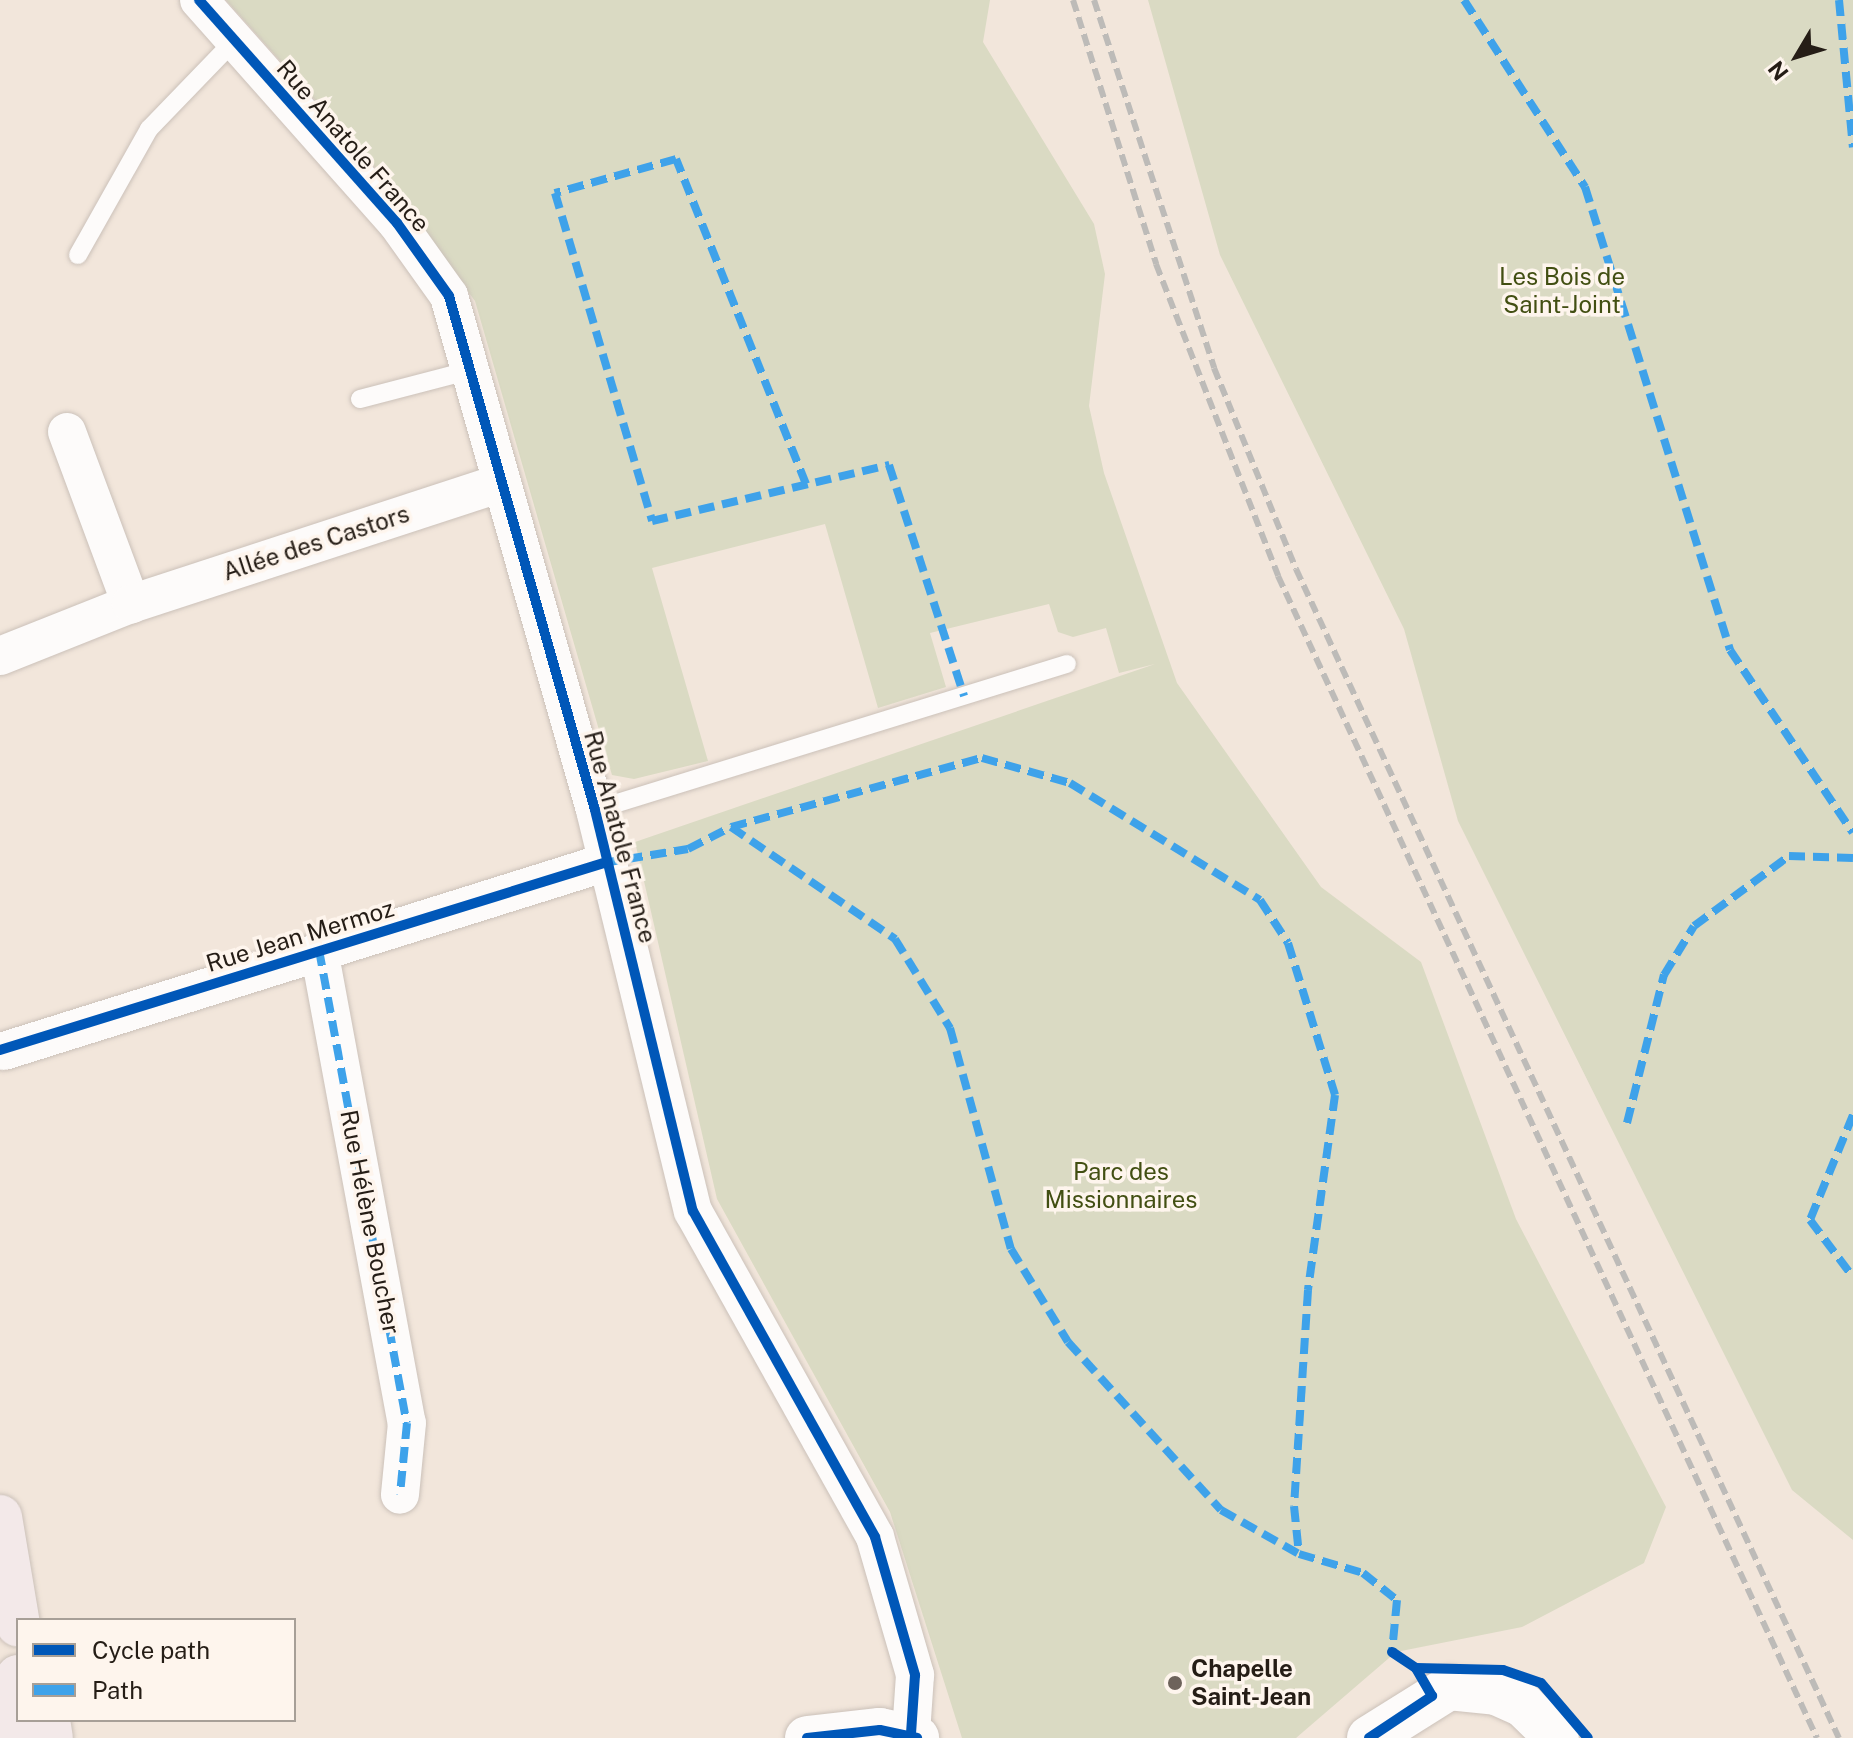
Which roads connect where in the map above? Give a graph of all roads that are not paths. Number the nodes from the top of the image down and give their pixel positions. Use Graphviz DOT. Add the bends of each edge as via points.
graph roads {
  1 [pos="199,0"];
  2 [pos="235,40"];
  3 [pos="78,255"];
  4 [pos="471,370"];
  5 [pos="360,399"];
  6 [pos="67,432"];
  7 [pos="502,483"];
  8 [pos="131,604"];
  9 [pos="0,656"];
  10 [pos="1067,664"];
  11 [pos="595,810"];
  12 [pos="607,862"];
  13 [pos="319,950"];
  14 [pos="4,1051"];
  15 [pos="400,1495"];
  16 [pos="0,1517"];
  17 [pos="17,1618"];
  18 [pos="16,1718"];
  19 [pos="914,1735"];
  20 [pos="15,1738"];
  21 [pos="807,1738"];
  22 [pos="1369,1738"];
  23 [pos="1557,1738"];
  1 -- 2 [label="street, Rue Anatole France"];
  2 -- 3 [label="lane" via="149,129"];
  2 -- 4 [label="street, Rue Anatole France" via="406,235 449,296"];
  4 -- 5 [label="lane"];
  4 -- 7 [label="street, Rue Anatole France"];
  6 -- 8 [label="street"];
  7 -- 8 [label="street, Allée des Castors"];
  7 -- 11 [label="street, Rue Anatole France"];
  8 -- 9 [label="street, Allée des Castors"];
  10 -- 11 [label="lane"];
  11 -- 12 [label="street, Rue Anatole France"];
  12 -- 13 [label="street, Rue Jean Mermoz"];
  12 -- 19 [label="street, Rue Anatole France" via="693,1211 875,1537 915,1675"];
  13 -- 14 [label="street, Rue Jean Mermoz"];
  13 -- 15 [label="street, Rue Hélène Boucher" via="407,1423"];
  16 -- 17 [label="main road"];
  18 -- 20 [label="main road"];
  19 -- 21 [label="street"];
  22 -- 23 [label="street" via="1449,1688 1496,1693 1523,1705"];
}
